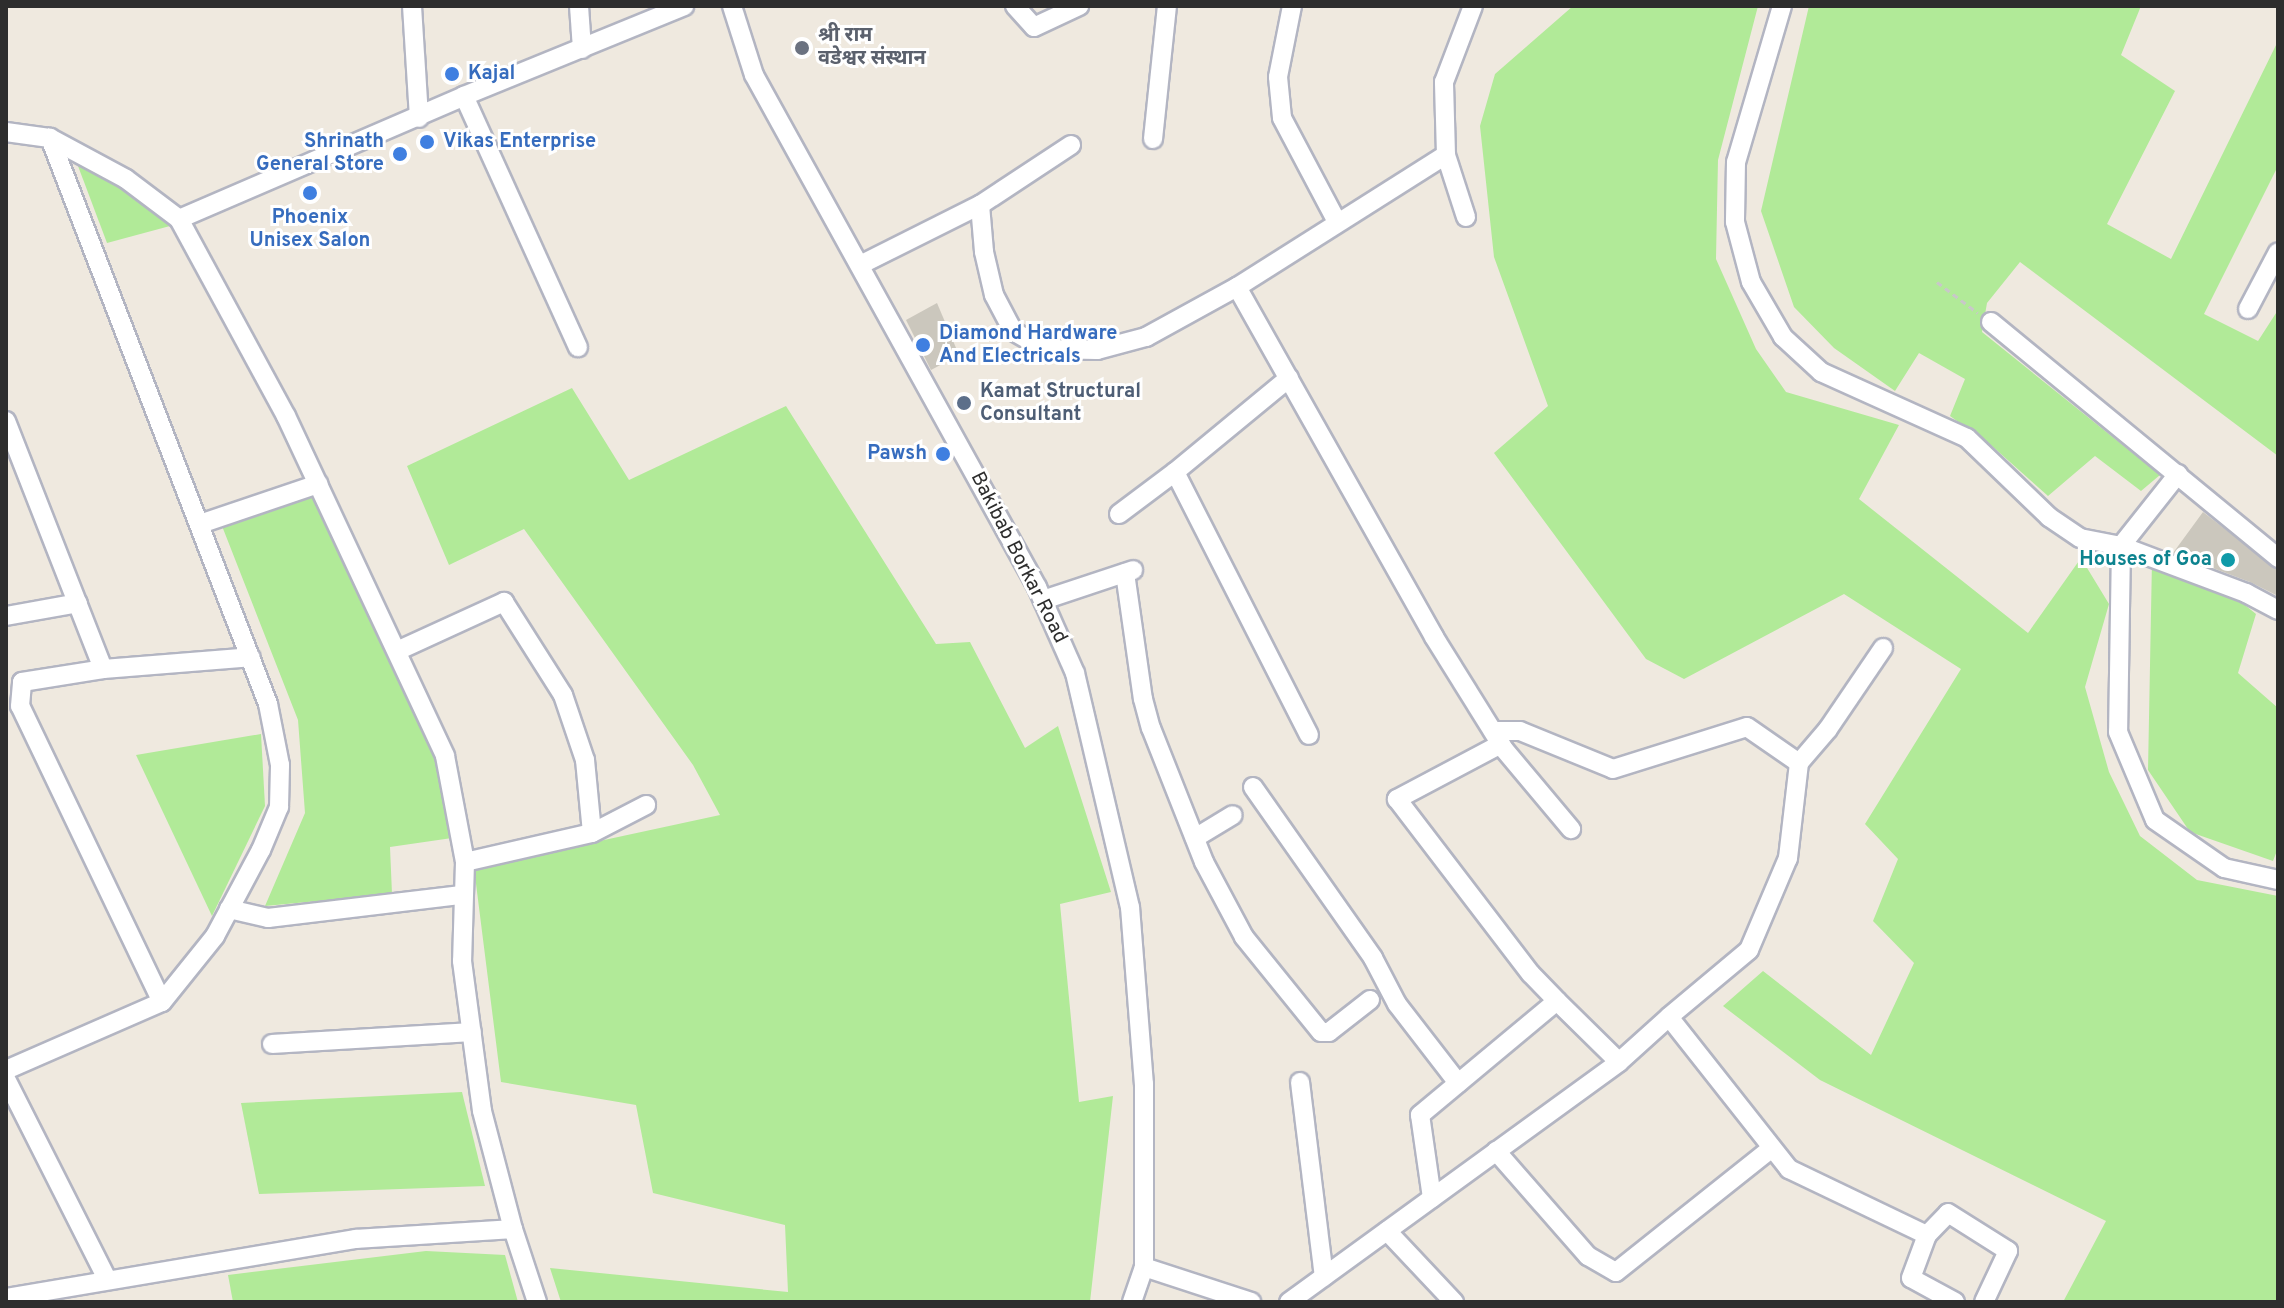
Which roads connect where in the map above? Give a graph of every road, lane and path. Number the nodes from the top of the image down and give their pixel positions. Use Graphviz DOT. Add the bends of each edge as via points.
graph roads {
  1 [pos="412,6"];
  2 [pos="579,6"];
  3 [pos="684,6"];
  4 [pos="732,6"];
  5 [pos="1015,6"];
  6 [pos="1079,6"];
  7 [pos="1167,6"];
  8 [pos="1292,6"];
  9 [pos="1473,6"];
  10 [pos="1782,6"];
  11 [pos="582,49"];
  12 [pos="464,96"];
  13 [pos="419,118"];
  14 [pos="6,132"];
  15 [pos="50,138"];
  16 [pos="1153,139"];
  17 [pos="1071,145"];
  18 [pos="1446,155"];
  19 [pos="980,205"];
  20 [pos="1466,217"];
  21 [pos="179,219"];
  22 [pos="1337,222"];
  23 [pos="2278,252"];
  24 [pos="862,264"];
  25 [pos="1937,282"];
  26 [pos="1237,287"];
  27 [pos="2248,309"];
  28 [pos="1991,322"];
  29 [pos="578,347"];
  30 [pos="1289,378"];
  31 [pos="6,421"];
  32 [pos="1175,472"];
  33 [pos="2178,474"];
  34 [pos="318,484"];
  35 [pos="1119,514"];
  36 [pos="200,524"];
  37 [pos="2121,546"];
  38 [pos="2278,558"];
  39 [pos="1043,600"];
  40 [pos="78,603"];
  41 [pos="2278,610"];
  42 [pos="6,616"];
  43 [pos="1883,648"];
  44 [pos="397,651"];
  45 [pos="251,657"];
  46 [pos="103,669"];
  47 [pos="1309,735"];
  48 [pos="1497,738"];
  49 [pos="1799,763"];
  50 [pos="1253,787"];
  51 [pos="646,805"];
  52 [pos="1233,815"];
  53 [pos="1571,829"];
  54 [pos="592,833"];
  55 [pos="1195,838"];
  56 [pos="465,862"];
  57 [pos="2278,880"];
  58 [pos="462,895"];
  59 [pos="229,909"];
  60 [pos="1370,1000"];
  61 [pos="1557,1001"];
  62 [pos="162,1002"];
  63 [pos="1669,1017"];
  64 [pos="472,1032"];
  65 [pos="272,1044"];
  66 [pos="1619,1062"];
  67 [pos="6,1070"];
  68 [pos="6,1079"];
  69 [pos="1300,1082"];
  70 [pos="1458,1083"];
  71 [pos="1772,1148"];
  72 [pos="1496,1151"];
  73 [pos="1432,1198"];
  74 [pos="513,1229"];
  75 [pos="1387,1231"];
  76 [pos="1927,1235"];
  77 [pos="1144,1267"];
  78 [pos="1324,1277"];
  79 [pos="107,1279"];
  80 [pos="6,1298"];
  81 [pos="537,1302"];
  82 [pos="1132,1302"];
  83 [pos="1251,1302"];
  84 [pos="1289,1302"];
  85 [pos="1454,1302"];
  86 [pos="1955,1302"];
  87 [pos="1984,1302"];
  1 -- 13 [label="street"];
  2 -- 11 [label="street"];
  3 -- 11 [label="street"];
  4 -- 24 [label="street, Bakibab Borkar Road" via="754,75"];
  5 -- 6 [label="street" via="1034,27"];
  7 -- 16 [label="street"];
  8 -- 22 [label="street" via="1278,77 1282,118"];
  9 -- 18 [label="street" via="1444,82"];
  10 -- 37 [label="street" via="1736,162 1735,222 1751,282 1783,337 1821,372 1967,438 2049,517 2080,538"];
  11 -- 12 [label="street"];
  12 -- 13 [label="street"];
  12 -- 29 [label="street"];
  13 -- 21 [label="street"];
  14 -- 15 [label="street"];
  15 -- 21 [label="street" via="126,179"];
  15 -- 36 [label="street"];
  17 -- 19 [label="street"];
  18 -- 20 [label="street"];
  18 -- 22 [label="street"];
  19 -- 24 [label="street"];
  19 -- 26 [label="street" via="994,295 1013,331 1044,349 1097,350 1146,337"];
  21 -- 34 [label="street"];
  22 -- 26 [label="street"];
  23 -- 27 [label="street"];
  24 -- 39 [label="street, Bakibab Borkar Road"];
  25 -- 28 [label="path"];
  26 -- 30 [label="street"];
  28 -- 33 [label="street"];
  30 -- 32 [label="street"];
  30 -- 48 [label="street" via="1434,637"];
  31 -- 40 [label="street"];
  32 -- 35 [label="street"];
  32 -- 47 [label="street"];
  33 -- 37 [label="street"];
  33 -- 38 [label="street"];
  34 -- 36 [label="street"];
  34 -- 44 [label="street"];
  36 -- 45 [label="street"];
  37 -- 41 [label="street"];
  37 -- 57 [label="street" via="2118,732 2155,820 2224,868"];
  39 -- 55 [label="street" via="1129,572 1143,699"];
  39 -- 77 [label="street, Bakibab Borkar Road" via="1075,673 1130,907 1144,1084"];
  40 -- 42 [label="street"];
  40 -- 46 [label="street"];
  43 -- 49 [label="street"];
  44 -- 54 [label="street" via="504,602 563,695 585,760"];
  44 -- 56 [label="street" via="445,756"];
  45 -- 46 [label="street"];
  45 -- 59 [label="street" via="277,750 279,807"];
  46 -- 62 [label="street" via="22,682 20,706"];
  48 -- 49 [label="street" via="1520,731 1613,769 1747,727"];
  48 -- 53 [label="street"];
  48 -- 61 [label="street" via="1397,799"];
  49 -- 63 [label="street" via="1788,858 1749,950"];
  50 -- 70 [label="street" via="1373,958 1397,1004"];
  51 -- 54 [label="street"];
  52 -- 55 [label="street"];
  54 -- 56 [label="street"];
  55 -- 60 [label="street" via="1244,937 1321,1032 1329,1032"];
  56 -- 58 [label="street"];
  58 -- 59 [label="street" via="268,918"];
  58 -- 64 [label="street" via="462,961"];
  59 -- 62 [label="street" via="215,936"];
  61 -- 66 [label="street"];
  61 -- 70 [label="street"];
  62 -- 67 [label="street"];
  63 -- 66 [label="street"];
  63 -- 71 [label="street"];
  64 -- 65 [label="street"];
  64 -- 74 [label="street" via="482,1111"];
  66 -- 72 [label="street"];
  68 -- 79 [label="street"];
  69 -- 78 [label="street"];
  70 -- 73 [label="street" via="1420,1115"];
  71 -- 72 [label="street" via="1616,1272 1588,1256"];
  71 -- 76 [label="street" via="1789,1169"];
  72 -- 73 [label="street"];
  73 -- 75 [label="street"];
  74 -- 79 [label="street" via="356,1239"];
  74 -- 81 [label="street"];
  75 -- 78 [label="street"];
  75 -- 85 [label="street"];
  76 -- 86 [label="street" via="1911,1278"];
  76 -- 87 [label="street" via="1948,1213 2008,1251"];
  77 -- 82 [label="street, Bakibab Borkar Road"];
  77 -- 83 [label="street"];
  78 -- 84 [label="street"];
  79 -- 80 [label="street"];
}
